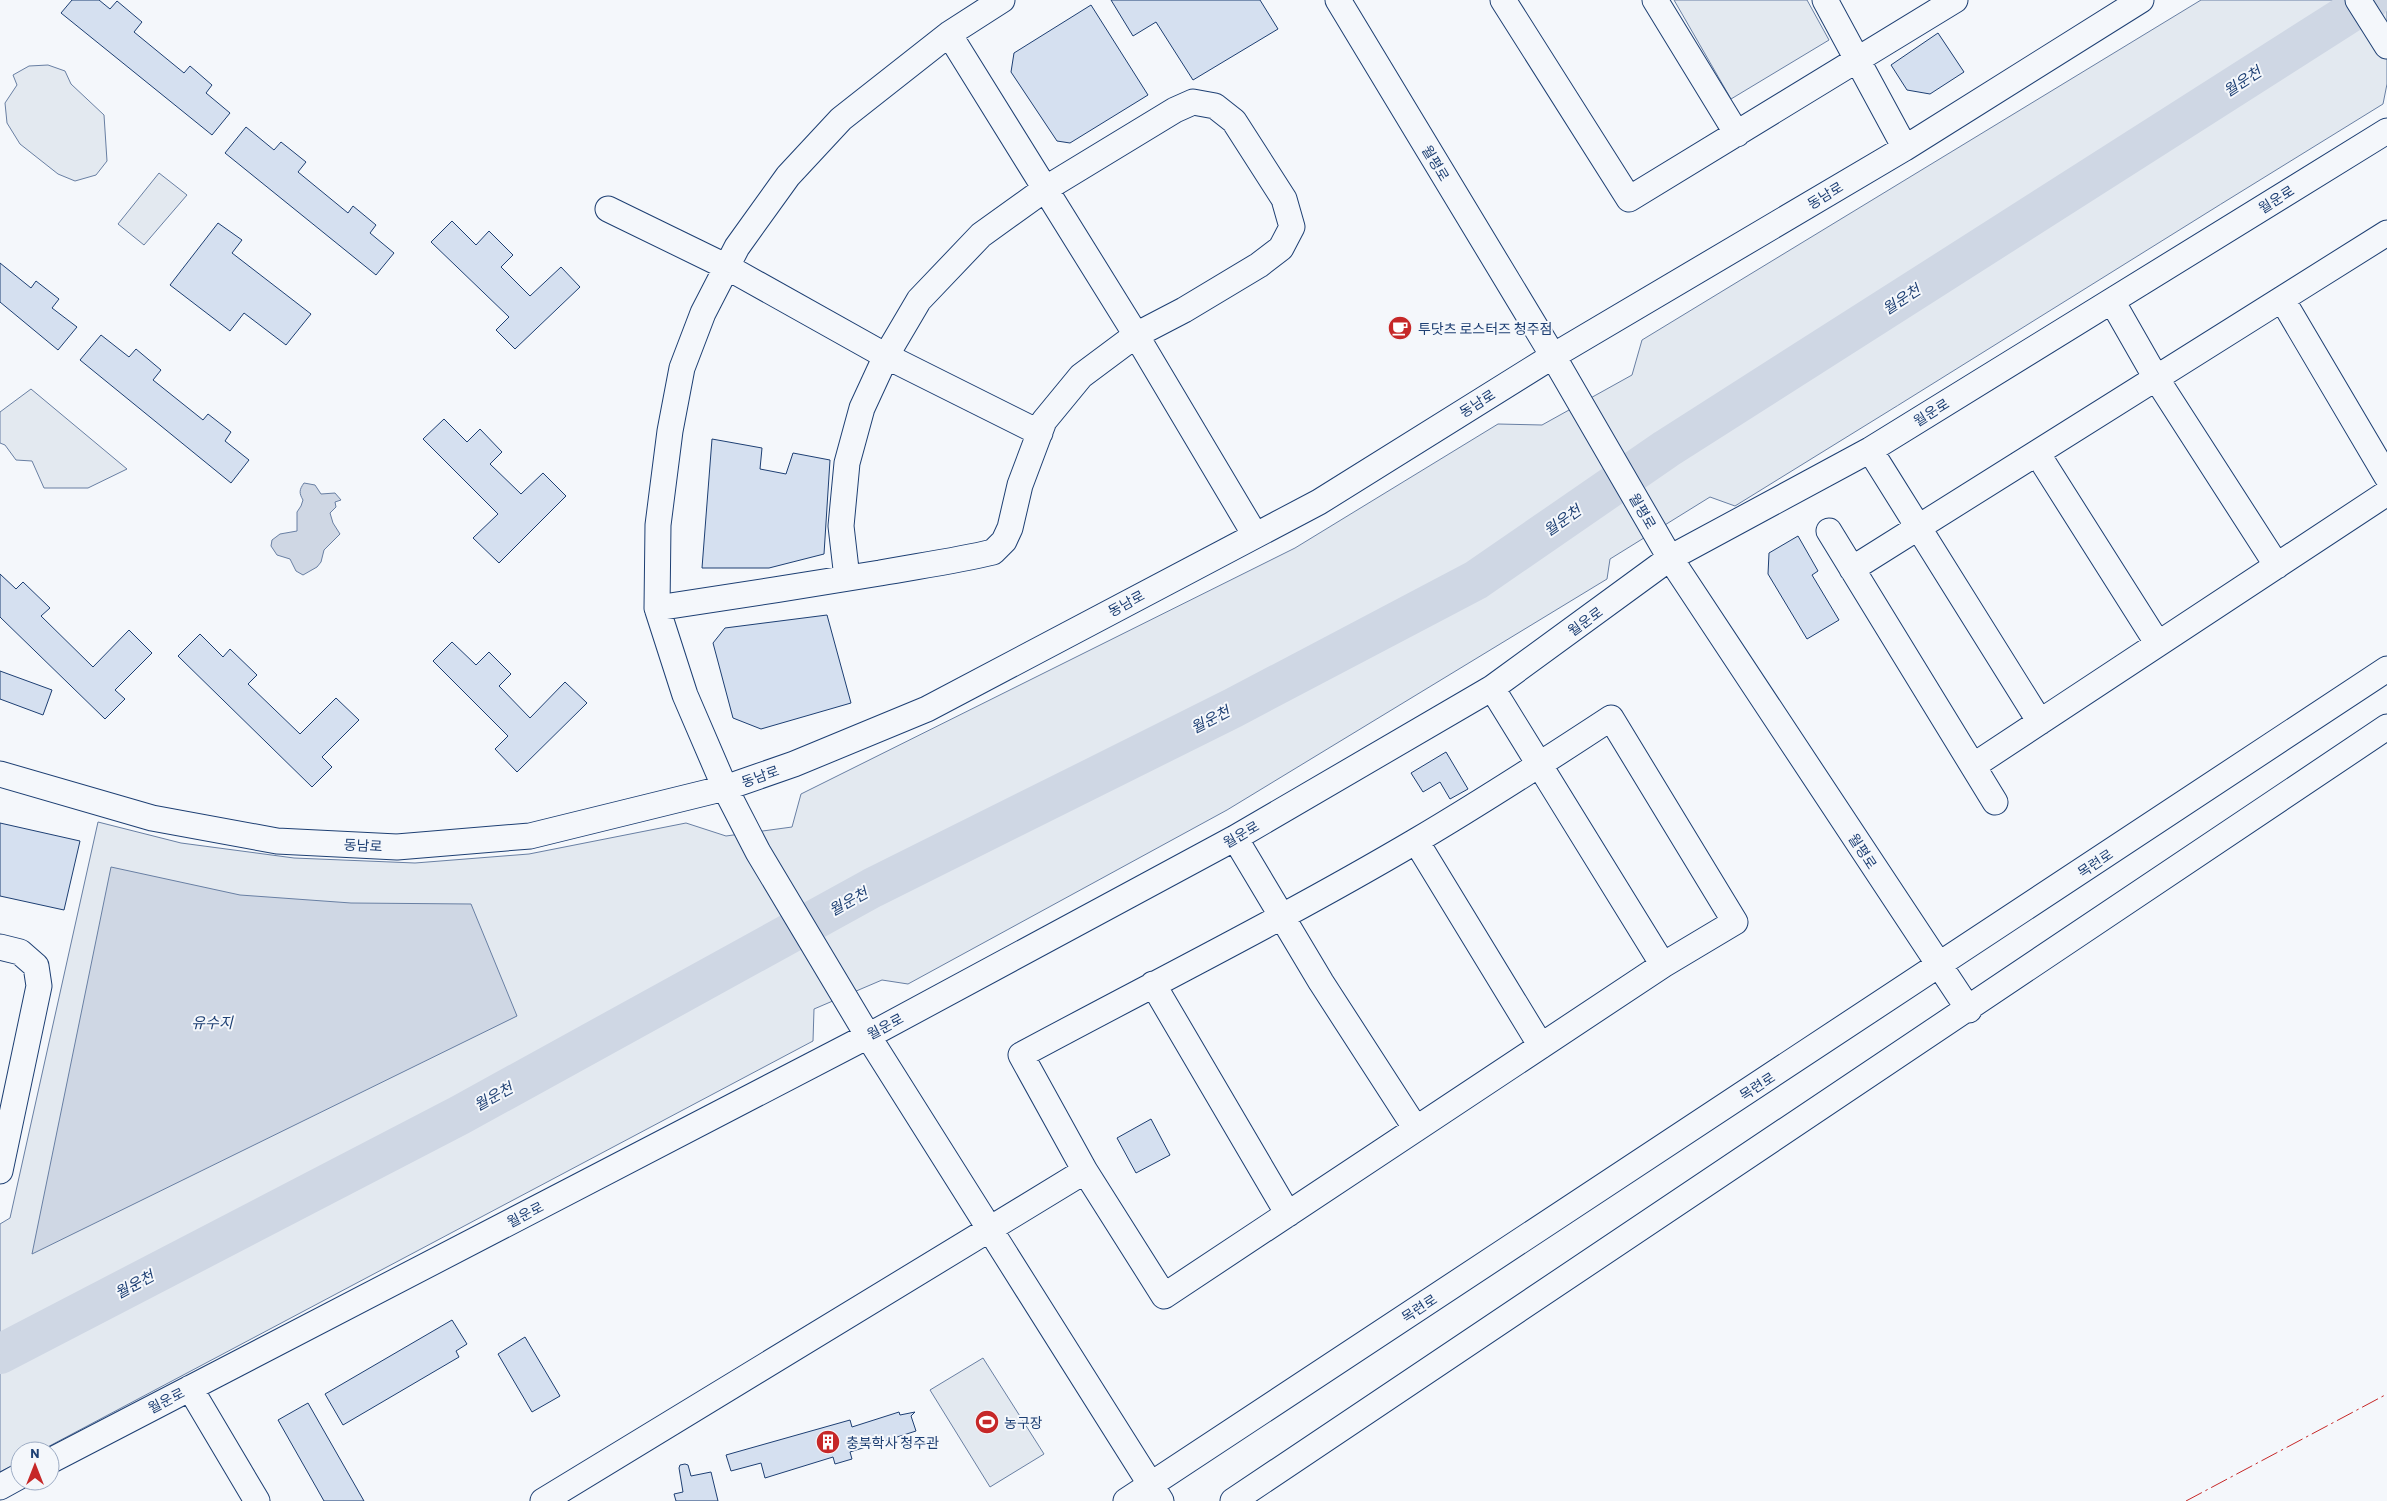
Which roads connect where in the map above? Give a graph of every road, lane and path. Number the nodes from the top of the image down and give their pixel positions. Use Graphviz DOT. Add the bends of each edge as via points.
graph roads {
  1 [pos="1002,0"];
  2 [pos="1338,0"];
  3 [pos="1503,0"];
  4 [pos="1655,0"];
  5 [pos="1824,0"];
  6 [pos="1955,0"];
  7 [pos="2141,0"];
  8 [pos="2358,0"];
  9 [pos="949,34"];
  10 [pos="2387,46"];
  11 [pos="1858,60"];
  12 [pos="2387,131"];
  13 [pos="1737,134"];
  14 [pos="1905,148"];
  15 [pos="1045,189"];
  16 [pos="608,209"];
  17 [pos="2387,233"];
  18 [pos="727,267"];
  19 [pos="2282,299"];
  20 [pos="2112,301"];
  21 [pos="1136,335"];
  22 [pos="886,356"];
  23 [pos="1553,356"];
  24 [pos="2156,378"];
  25 [pos="1040,433"];
  26 [pos="1870,450"];
  27 [pos="2037,453"];
  28 [pos="2387,477"];
  29 [pos="2387,493"];
  30 [pos="1918,527"];
  31 [pos="1828,531"];
  32 [pos="1254,535"];
  33 [pos="1670,558"];
  34 [pos="2277,566"];
  35 [pos="1852,569"];
  36 [pos="846,578"];
  37 [pos="657,608"];
  38 [pos="2158,644"];
  39 [pos="2387,669"];
  40 [pos="1492,688"];
  41 [pos="2040,722"];
  42 [pos="2387,727"];
  43 [pos="1540,765"];
  44 [pos="1973,766"];
  45 [pos="0,774"];
  46 [pos="724,788"];
  47 [pos="1995,802"];
  48 [pos="1235,838"];
  49 [pos="1416,841"];
  50 [pos="1281,916"];
  51 [pos="0,947"];
  52 [pos="1663,965"];
  53 [pos="1939,966"];
  54 [pos="1153,984"];
  55 [pos="1969,1010"];
  56 [pos="868,1036"];
  57 [pos="1541,1046"];
  58 [pos="1416,1129"];
  59 [pos="0,1171"];
  60 [pos="1085,1171"];
  61 [pos="1288,1214"];
  62 [pos="990,1230"];
  63 [pos="190,1388"];
  64 [pos="60,1456"];
  65 [pos="1156,1493"];
  66 [pos="256,1501"];
  67 [pos="543,1501"];
  68 [pos="1126,1501"];
  69 [pos="1233,1501"];
  1 -- 9 [label="street"];
  2 -- 23 [label="street, 월평로"];
  3 -- 13 [label="street" via="1629,200"];
  4 -- 13 [label="street"];
  5 -- 11 [label="street"];
  6 -- 11 [label="street"];
  7 -- 14 [label="street, 동남로"];
  8 -- 10 [label="street"];
  9 -- 15 [label="street"];
  9 -- 18 [label="street" via="841,119 788,176"];
  11 -- 13 [label="street"];
  11 -- 14 [label="street"];
  12 -- 20 [label="street, 월운로"];
  14 -- 23 [label="street, 동남로"];
  15 -- 21 [label="street"];
  15 -- 21 [label="street" via="1193,102 1215,106 1234,121 1284,199 1292,227 1281,248 1226,285"];
  15 -- 22 [label="street" via="981,235 919,300"];
  16 -- 18 [label="street"];
  17 -- 19 [label="street"];
  18 -- 22 [label="street"];
  18 -- 37 [label="street" via="703,313 682,368 658,525"];
  19 -- 24 [label="street"];
  19 -- 28 [label="street"];
  20 -- 24 [label="street"];
  20 -- 26 [label="street, 월운로"];
  21 -- 25 [label="street" via="1081,376 1044,421"];
  21 -- 32 [label="street"];
  22 -- 25 [label="street"];
  22 -- 36 [label="street" via="862,408 847,463 841,526"];
  23 -- 32 [label="street, 동남로" via="1319,502"];
  23 -- 33 [label="street, 월평로"];
  24 -- 27 [label="street"];
  24 -- 34 [label="street"];
  25 -- 36 [label="street" via="1020,485 1010,528 1004,541 993,552"];
  26 -- 30 [label="street"];
  26 -- 33 [label="street, 월운로"];
  27 -- 30 [label="street"];
  27 -- 38 [label="street"];
  29 -- 34 [label="street"];
  30 -- 35 [label="street"];
  30 -- 41 [label="street"];
  31 -- 35 [label="street"];
  32 -- 46 [label="street, 동남로" via="927,709 794,764"];
  33 -- 40 [label="street, 월운로"];
  33 -- 53 [label="street, 월평로"];
  34 -- 38 [label="street"];
  35 -- 44 [label="street"];
  36 -- 37 [label="street"];
  37 -- 46 [label="street" via="685,695"];
  38 -- 41 [label="street"];
  39 -- 53 [label="street, 목련로"];
  40 -- 43 [label="street"];
  40 -- 48 [label="street, 월운로"];
  41 -- 44 [label="street"];
  42 -- 55 [label="street"];
  43 -- 49 [label="street"];
  43 -- 52 [label="street"];
  43 -- 52 [label="street" via="1610,718 1735,922"];
  44 -- 47 [label="street"];
  45 -- 46 [label="street, 동남로" via="152,818 268,839 397,847 530,836"];
  46 -- 56 [label="street" via="758,852"];
  48 -- 50 [label="street"];
  48 -- 56 [label="street, 월운로"];
  49 -- 50 [label="street"];
  49 -- 57 [label="street"];
  50 -- 54 [label="street"];
  50 -- 58 [label="street"];
  51 -- 59 [label="street" via="20,952 36,966 39,986"];
  52 -- 57 [label="street"];
  53 -- 55 [label="street, 월평로"];
  53 -- 65 [label="street, 목련로"];
  54 -- 60 [label="street" via="1021,1055"];
  54 -- 61 [label="street"];
  55 -- 69 [label="street"];
  56 -- 62 [label="street"];
  56 -- 63 [label="street, 월운로"];
  57 -- 58 [label="street"];
  58 -- 61 [label="street"];
  60 -- 61 [label="street" via="1164,1296"];
  60 -- 62 [label="street"];
  62 -- 65 [label="street"];
  62 -- 67 [label="street"];
  63 -- 64 [label="street, 월운로"];
  63 -- 66 [label="street"];
  65 -- 68 [label="street, 목련로"];
}
